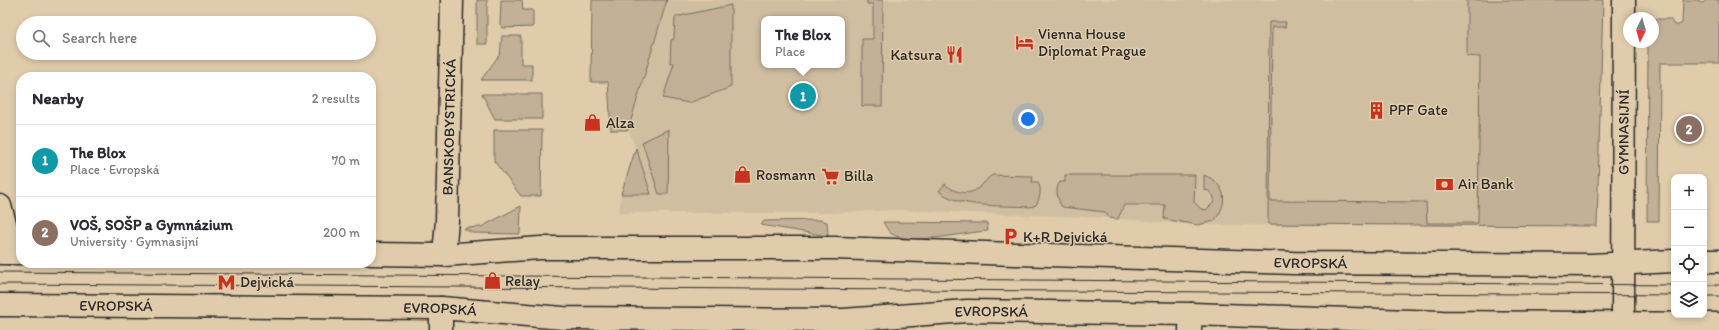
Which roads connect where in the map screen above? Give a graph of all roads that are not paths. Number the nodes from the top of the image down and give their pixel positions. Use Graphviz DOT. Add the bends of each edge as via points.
graph roads {
  1 [pos="452,0"];
  2 [pos="1624,0"];
  3 [pos="0,206"];
  4 [pos="10,253"];
  5 [pos="376,254"];
  6 [pos="444,255"];
  7 [pos="1671,261"];
  8 [pos="1707,261"];
  9 [pos="1719,261"];
  10 [pos="1623,263"];
  11 [pos="0,305"];
  12 [pos="441,308"];
  13 [pos="1191,322"];
  14 [pos="1719,324"];
  15 [pos="1504,326"];
  16 [pos="1622,327"];
  17 [pos="441,330"];
  1 -- 6 [label="main road, BANSKOBYSTRICKÁ"];
  2 -- 10 [label="main road, GYMNASIJNÍ"];
  3 -- 4 [label="main road"];
  5 -- 6 [label="main road, EVROPSKÁ"];
  6 -- 10 [label="main road, EVROPSKÁ" via="540,248 834,248 1293,263"];
  7 -- 10 [label="main road, EVROPSKÁ"];
  8 -- 9 [label="main road"];
  10 -- 16 [label="main road, GYMNASIJNÍ"];
  11 -- 12 [label="main road, EVROPSKÁ"];
  12 -- 13 [label="main road, EVROPSKÁ" via="563,318 825,320 967,311"];
  12 -- 17 [label="main road"];
  13 -- 15 [label="main road, EVROPSKÁ" via="1442,322"];
  14 -- 16 [label="main road, EVROPSKÁ"];
  15 -- 16 [label="main road, EVROPSKÁ"];
}
